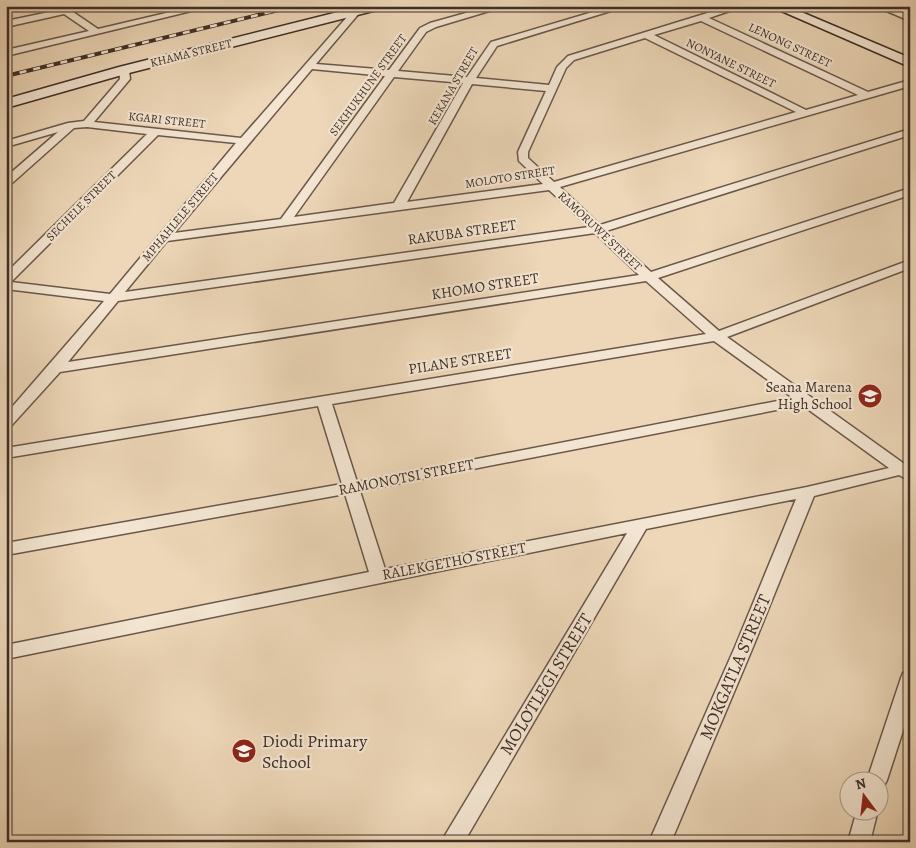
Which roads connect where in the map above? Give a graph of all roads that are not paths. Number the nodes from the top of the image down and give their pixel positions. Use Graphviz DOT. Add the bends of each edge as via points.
graph roads {
  1 [pos="88,6"];
  2 [pos="208,6"];
  3 [pos="377,6"];
  4 [pos="502,6"];
  5 [pos="623,6"];
  6 [pos="740,6"];
  7 [pos="776,6"];
  8 [pos="788,6"];
  9 [pos="879,6"];
  10 [pos="62,9"];
  11 [pos="356,12"];
  12 [pos="702,18"];
  13 [pos="910,18"];
  14 [pos="6,24"];
  15 [pos="96,32"];
  16 [pos="647,35"];
  17 [pos="6,53"];
  18 [pos="910,58"];
  19 [pos="910,63"];
  20 [pos="311,66"];
  21 [pos="124,70"];
  22 [pos="392,74"];
  23 [pos="469,82"];
  24 [pos="910,83"];
  25 [pos="551,88"];
  26 [pos="867,95"];
  27 [pos="6,104"];
  28 [pos="805,113"];
  29 [pos="87,124"];
  30 [pos="72,125"];
  31 [pos="155,132"];
  32 [pos="910,132"];
  33 [pos="43,133"];
  34 [pos="57,139"];
  35 [pos="244,141"];
  36 [pos="6,144"];
  37 [pos="6,183"];
  38 [pos="551,186"];
  39 [pos="910,191"];
  40 [pos="398,207"];
  41 [pos="285,221"];
  42 [pos="599,229"];
  43 [pos="162,238"];
  44 [pos="910,264"];
  45 [pos="649,277"];
  46 [pos="6,280"];
  47 [pos="6,285"];
  48 [pos="112,298"];
  49 [pos="717,336"];
  50 [pos="55,368"];
  51 [pos="323,400"];
  52 [pos="804,400"];
  53 [pos="6,423"];
  54 [pos="6,453"];
  55 [pos="905,473"];
  56 [pos="351,488"];
  57 [pos="807,492"];
  58 [pos="640,525"];
  59 [pos="6,549"];
  60 [pos="379,576"];
  61 [pos="6,652"];
  62 [pos="910,678"];
  63 [pos="880,770"];
  64 [pos="865,820"];
  65 [pos="452,842"];
  66 [pos="660,842"];
  67 [pos="859,842"];
  1 -- 10 [label="street"];
  2 -- 15 [label="street"];
  3 -- 11 [label="street, KHAMA STREET"];
  4 -- 22 [label="street, SEKHUKHUNE STREET" via="429,26"];
  5 -- 23 [label="street, KEKANA STREET" via="494,44"];
  6 -- 12 [label="street, RAMORUWE STREET"];
  7 -- 19 [label="street"];
  8 -- 18 [label="street"];
  9 -- 13 [label="street"];
  10 -- 14 [label="street"];
  10 -- 15 [label="street"];
  11 -- 20 [label="street, MPHAHLELE STREET"];
  11 -- 21 [label="street, KHAMA STREET"];
  12 -- 16 [label="street, RAMORUWE STREET"];
  12 -- 26 [label="street, LENONG STREET"];
  15 -- 17 [label="street"];
  16 -- 25 [label="street, RAMORUWE STREET" via="571,58"];
  16 -- 28 [label="street, NONYANE STREET"];
  20 -- 22 [label="street"];
  20 -- 35 [label="street, MPHAHLELE STREET"];
  21 -- 27 [label="street, KHAMA STREET"];
  21 -- 29 [label="street, KGARI STREET" via="125,79"];
  22 -- 23 [label="street"];
  22 -- 41 [label="street, SEKHUKHUNE STREET"];
  23 -- 25 [label="street"];
  23 -- 40 [label="street, KEKANA STREET"];
  24 -- 26 [label="street, MOLOTO STREET"];
  25 -- 38 [label="street, RAMORUWE STREET" via="522,156 524,162"];
  26 -- 28 [label="street, MOLOTO STREET"];
  28 -- 38 [label="street, MOLOTO STREET"];
  29 -- 30 [label="street, KGARI STREET"];
  29 -- 31 [label="street, KGARI STREET"];
  30 -- 33 [label="street, KGARI STREET"];
  30 -- 34 [label="street"];
  31 -- 35 [label="street, KGARI STREET"];
  31 -- 46 [label="street, SECHELE STREET"];
  32 -- 42 [label="street, RAKUBA STREET"];
  33 -- 34 [label="street"];
  33 -- 36 [label="street, KGARI STREET"];
  34 -- 37 [label="street"];
  35 -- 43 [label="street, MPHAHLELE STREET"];
  38 -- 40 [label="street, MOLOTO STREET"];
  38 -- 42 [label="street, RAMORUWE STREET"];
  39 -- 45 [label="street, KHOMO STREET"];
  40 -- 41 [label="street, MOLOTO STREET"];
  41 -- 43 [label="street, MOLOTO STREET"];
  42 -- 45 [label="street, RAMORUWE STREET"];
  42 -- 48 [label="street, RAKUBA STREET"];
  43 -- 48 [label="street, MPHAHLELE STREET"];
  44 -- 49 [label="street, PILANE STREET"];
  45 -- 49 [label="street, RAMORUWE STREET"];
  45 -- 50 [label="street, KHOMO STREET"];
  47 -- 48 [label="street, RAKUBA STREET"];
  48 -- 50 [label="street, MPHAHLELE STREET"];
  49 -- 51 [label="street, PILANE STREET"];
  49 -- 52 [label="street, RAMORUWE STREET"];
  50 -- 53 [label="street, MPHAHLELE STREET"];
  51 -- 54 [label="street, PILANE STREET"];
  51 -- 56 [label="street"];
  52 -- 55 [label="street, RAMORUWE STREET"];
  52 -- 56 [label="street, RAMONOTSI STREET"];
  55 -- 57 [label="street, RALEKGETHO STREET"];
  56 -- 59 [label="street, RAMONOTSI STREET"];
  56 -- 60 [label="street"];
  57 -- 58 [label="street, RALEKGETHO STREET"];
  57 -- 66 [label="street, MOKGATLA STREET"];
  58 -- 60 [label="street, RALEKGETHO STREET"];
  58 -- 65 [label="street, MOLOTLEGI STREET"];
  60 -- 61 [label="street, RALEKGETHO STREET"];
  62 -- 63 [label="street"];
  64 -- 67 [label="street"];
}
